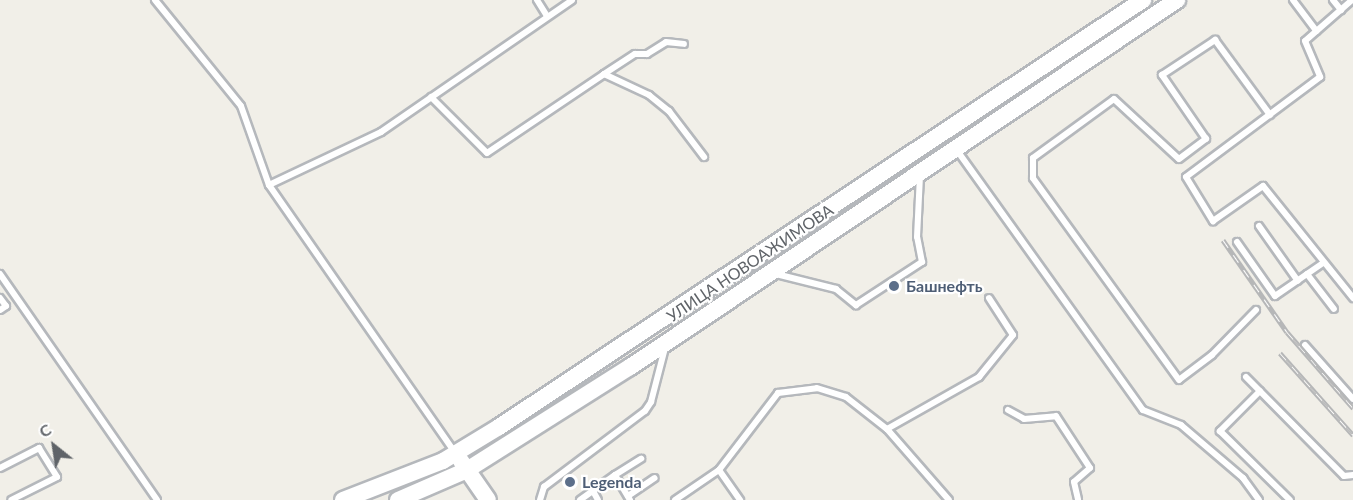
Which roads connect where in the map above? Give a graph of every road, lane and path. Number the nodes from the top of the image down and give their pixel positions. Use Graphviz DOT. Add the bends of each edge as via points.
graph roads {
  1 [pos="155,0"];
  2 [pos="537,0"];
  3 [pos="572,0"];
  4 [pos="1143,0"];
  5 [pos="1177,0"];
  6 [pos="1293,0"];
  7 [pos="1333,0"];
  8 [pos="1352,0"];
  9 [pos="1341,10"];
  10 [pos="547,16"];
  11 [pos="1316,31"];
  12 [pos="684,45"];
  13 [pos="604,74"];
  14 [pos="431,97"];
  15 [pos="1270,114"];
  16 [pos="955,149"];
  17 [pos="704,158"];
  18 [pos="920,172"];
  19 [pos="269,185"];
  20 [pos="1259,226"];
  21 [pos="1237,242"];
  22 [pos="1323,263"];
  23 [pos="770,273"];
  24 [pos="0,274"];
  25 [pos="1307,274"];
  26 [pos="1298,280"];
  27 [pos="0,298"];
  28 [pos="989,298"];
  29 [pos="1353,298"];
  30 [pos="1334,309"];
  31 [pos="0,310"];
  32 [pos="1256,310"];
  33 [pos="667,342"];
  34 [pos="1305,345"];
  35 [pos="1246,377"];
  36 [pos="1260,391"];
  37 [pos="1353,399"];
  38 [pos="1008,410"];
  39 [pos="887,429"];
  40 [pos="456,454"];
  41 [pos="641,459"];
  42 [pos="0,468"];
  43 [pos="467,470"];
  44 [pos="719,470"];
  45 [pos="1353,475"];
  46 [pos="615,476"];
  47 [pos="655,478"];
  48 [pos="593,491"];
  49 [pos="629,498"];
  50 [pos="11,500"];
  51 [pos="158,500"];
  52 [pos="343,500"];
  53 [pos="398,500"];
  54 [pos="488,500"];
  55 [pos="540,500"];
  56 [pos="580,500"];
  57 [pos="598,500"];
  58 [pos="675,500"];
  59 [pos="740,500"];
  60 [pos="949,500"];
  61 [pos="1078,500"];
  62 [pos="1259,500"];
  63 [pos="1290,500"];
  1 -- 19 [label="lane" via="241,106"];
  2 -- 10 [label="lane"];
  3 -- 10 [label="lane"];
  4 -- 40 [label="main road, УЛИЦА НОВОАЖИМОВА" via="620,350"];
  5 -- 16 [label="main road, УЛИЦА НОВОАЖИМОВА"];
  6 -- 11 [label="lane"];
  7 -- 9 [label="lane"];
  8 -- 9 [label="lane"];
  9 -- 11 [label="lane"];
  10 -- 14 [label="lane"];
  11 -- 15 [label="lane" via="1305,41 1320,77"];
  12 -- 13 [label="lane" via="666,42 647,54 635,54"];
  13 -- 14 [label="lane" via="487,153"];
  13 -- 17 [label="lane" via="649,95 669,111"];
  14 -- 19 [label="lane" via="381,132"];
  15 -- 22 [label="lane" via="1186,177 1213,221 1263,186"];
  15 -- 32 [label="lane" via="1215,40 1162,75 1206,139 1179,159 1114,99 1033,158 1034,178 1179,380 1212,355"];
  16 -- 18 [label="main road, УЛИЦА НОВОАЖИМОВА"];
  16 -- 62 [label="lane" via="1143,410 1181,425 1243,478"];
  18 -- 23 [label="main road, УЛИЦА НОВОАЖИМОВА"];
  18 -- 23 [label="lane" via="917,237 922,262 856,305 836,289"];
  19 -- 40 [label="lane"];
  20 -- 26 [label="lane"];
  21 -- 26 [label="lane" via="1275,296"];
  22 -- 25 [label="lane"];
  22 -- 29 [label="lane"];
  23 -- 33 [label="main road, УЛИЦА НОВОАЖИМОВА"];
  24 -- 51 [label="lane"];
  25 -- 26 [label="lane"];
  25 -- 30 [label="lane"];
  27 -- 31 [label="lane" via="6,306"];
  28 -- 39 [label="lane" via="1012,336 979,377"];
  33 -- 43 [label="main road, УЛИЦА НОВОАЖИМОВА"];
  33 -- 55 [label="lane" via="645,411 544,487"];
  34 -- 37 [label="lane"];
  35 -- 36 [label="lane"];
  36 -- 45 [label="lane" via="1344,476"];
  36 -- 63 [label="lane" via="1220,431"];
  38 -- 61 [label="lane" via="1024,419 1056,416 1090,468 1074,482"];
  39 -- 44 [label="lane" via="846,397 817,388 778,393"];
  39 -- 60 [label="lane"];
  40 -- 43 [label="main road"];
  40 -- 52 [label="main road, УЛИЦА НОВОАЖИМОВА"];
  41 -- 46 [label="lane"];
  42 -- 50 [label="lane" via="39,448 57,477"];
  43 -- 53 [label="main road, УЛИЦА НОВОАЖИМОВА"];
  43 -- 54 [label="main road"];
  44 -- 58 [label="lane"];
  44 -- 59 [label="lane"];
  46 -- 48 [label="lane"];
  46 -- 49 [label="lane"];
  47 -- 49 [label="lane"];
  48 -- 56 [label="lane"];
  48 -- 57 [label="lane"];
}
